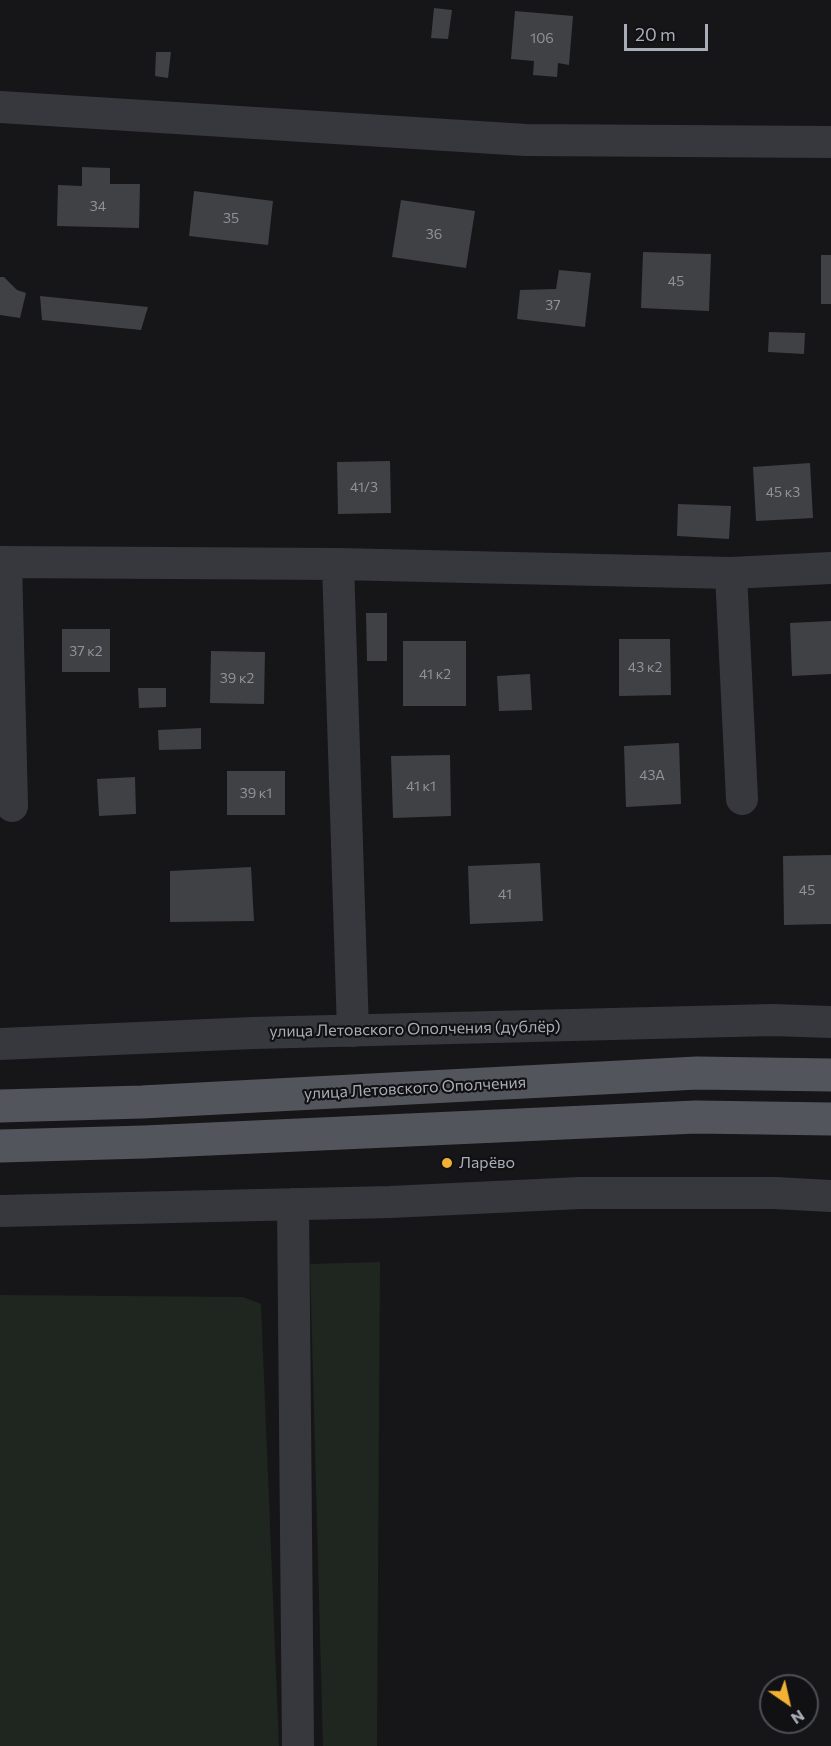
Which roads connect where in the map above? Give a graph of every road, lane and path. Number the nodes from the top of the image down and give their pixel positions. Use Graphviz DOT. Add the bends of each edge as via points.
graph roads {
  1 [pos="0,107"];
  2 [pos="831,142"];
  3 [pos="3,562"];
  4 [pos="338,564"];
  5 [pos="831,568"];
  6 [pos="731,573"];
  7 [pos="742,800"];
  8 [pos="12,806"];
  9 [pos="831,1022"];
  10 [pos="353,1031"];
  11 [pos="0,1044"];
  12 [pos="831,1075"];
  13 [pos="0,1106"];
  14 [pos="831,1119"];
  15 [pos="0,1146"];
  16 [pos="831,1196"];
  17 [pos="293,1204"];
  18 [pos="0,1211"];
  19 [pos="298,1746"];
  1 -- 2 [label="street" via="526,140"];
  3 -- 4 [label="street"];
  3 -- 8 [label="street"];
  4 -- 6 [label="street"];
  4 -- 10 [label="street"];
  5 -- 6 [label="street"];
  6 -- 7 [label="street"];
  9 -- 10 [label="street, улица Летовского Ополчения (дублёр)" via="772,1020"];
  10 -- 11 [label="street, улица Летовского Ополчения (дублёр)"];
  12 -- 13 [label="main road, улица Летовского Ополчения" via="697,1073"];
  14 -- 15 [label="main road" via="696,1117"];
  16 -- 17 [label="street" via="580,1193"];
  17 -- 18 [label="street"];
  17 -- 19 [label="street"];
}
